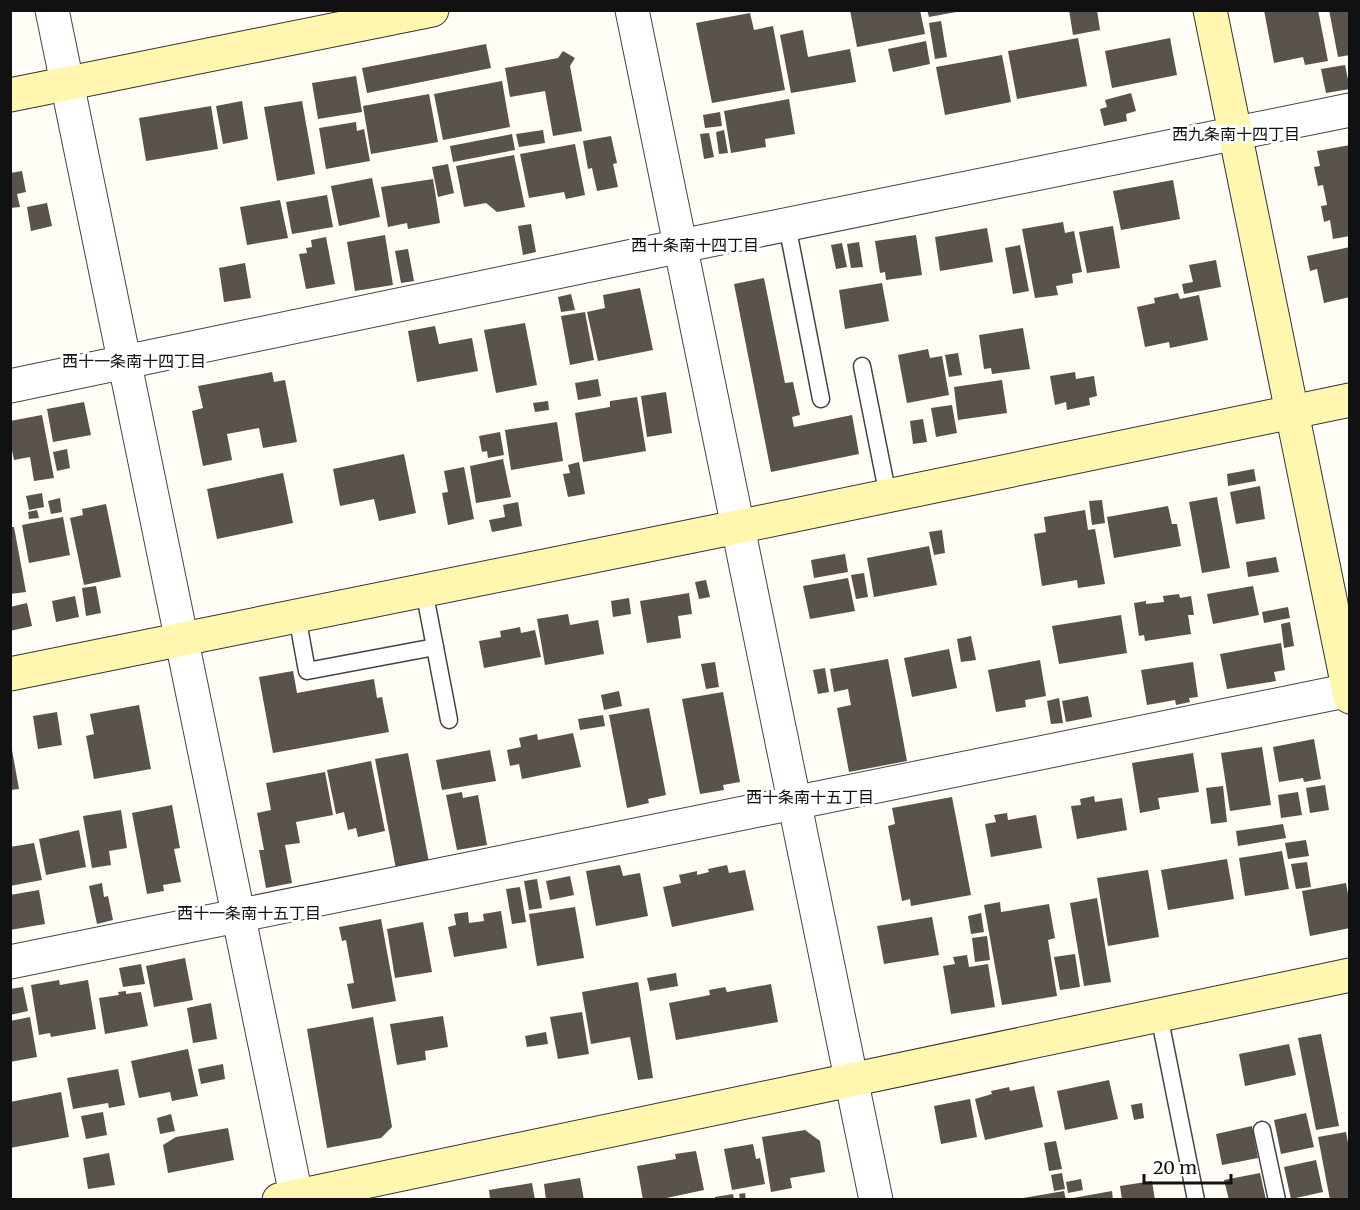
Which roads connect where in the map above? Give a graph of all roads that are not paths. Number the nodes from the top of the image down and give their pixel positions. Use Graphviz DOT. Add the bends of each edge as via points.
graph roads {
  1 [pos="52,10"];
  2 [pos="432,10"];
  3 [pos="632,10"];
  4 [pos="1210,10"];
  5 [pos="66,83"];
  6 [pos="10,95"];
  7 [pos="1350,110"];
  8 [pos="1235,134"];
  9 [pos="787,225"];
  10 [pos="681,246"];
  11 [pos="125,362"];
  12 [pos="862,366"];
  13 [pos="10,386"];
  14 [pos="821,399"];
  15 [pos="1350,400"];
  16 [pos="1292,411"];
  17 [pos="888,496"];
  18 [pos="737,527"];
  19 [pos="424,590"];
  20 [pos="1341,609"];
  21 [pos="297,616"];
  22 [pos="182,639"];
  23 [pos="435,646"];
  24 [pos="10,674"];
  25 [pos="1349,692"];
  26 [pos="449,720"];
  27 [pos="794,803"];
  28 [pos="239,915"];
  29 [pos="10,962"];
  30 [pos="1350,975"];
  31 [pos="1158,1015"];
  32 [pos="852,1079"];
  33 [pos="1262,1130"];
  34 [pos="291,1198"];
  35 [pos="876,1200"];
  36 [pos="1196,1200"];
  37 [pos="1277,1200"];
  1 -- 5 [label="street"];
  2 -- 5 [label="street"];
  3 -- 10 [label="street"];
  4 -- 8 [label="street"];
  5 -- 6 [label="street"];
  5 -- 11 [label="street"];
  7 -- 8 [label="street"];
  8 -- 9 [label="street"];
  8 -- 16 [label="street"];
  9 -- 10 [label="street"];
  9 -- 14 [label="lane"];
  10 -- 11 [label="street"];
  10 -- 18 [label="street"];
  11 -- 13 [label="street"];
  11 -- 22 [label="street"];
  12 -- 17 [label="lane"];
  15 -- 16 [label="street"];
  16 -- 17 [label="street"];
  16 -- 20 [label="street"];
  17 -- 18 [label="street"];
  18 -- 19 [label="street"];
  18 -- 27 [label="street"];
  19 -- 21 [label="street"];
  19 -- 23 [label="lane"];
  20 -- 25 [label="street"];
  21 -- 22 [label="street"];
  21 -- 23 [label="lane" via="307,671"];
  22 -- 24 [label="street"];
  22 -- 28 [label="street"];
  23 -- 26 [label="lane"];
  25 -- 27 [label="street"];
  27 -- 28 [label="street"];
  27 -- 32 [label="street"];
  28 -- 29 [label="street"];
  28 -- 34 [label="street"];
  30 -- 31 [label="street"];
  31 -- 32 [label="street"];
  31 -- 36 [label="lane"];
  32 -- 34 [label="street"];
  32 -- 35 [label="street"];
  33 -- 37 [label="lane"];
}
